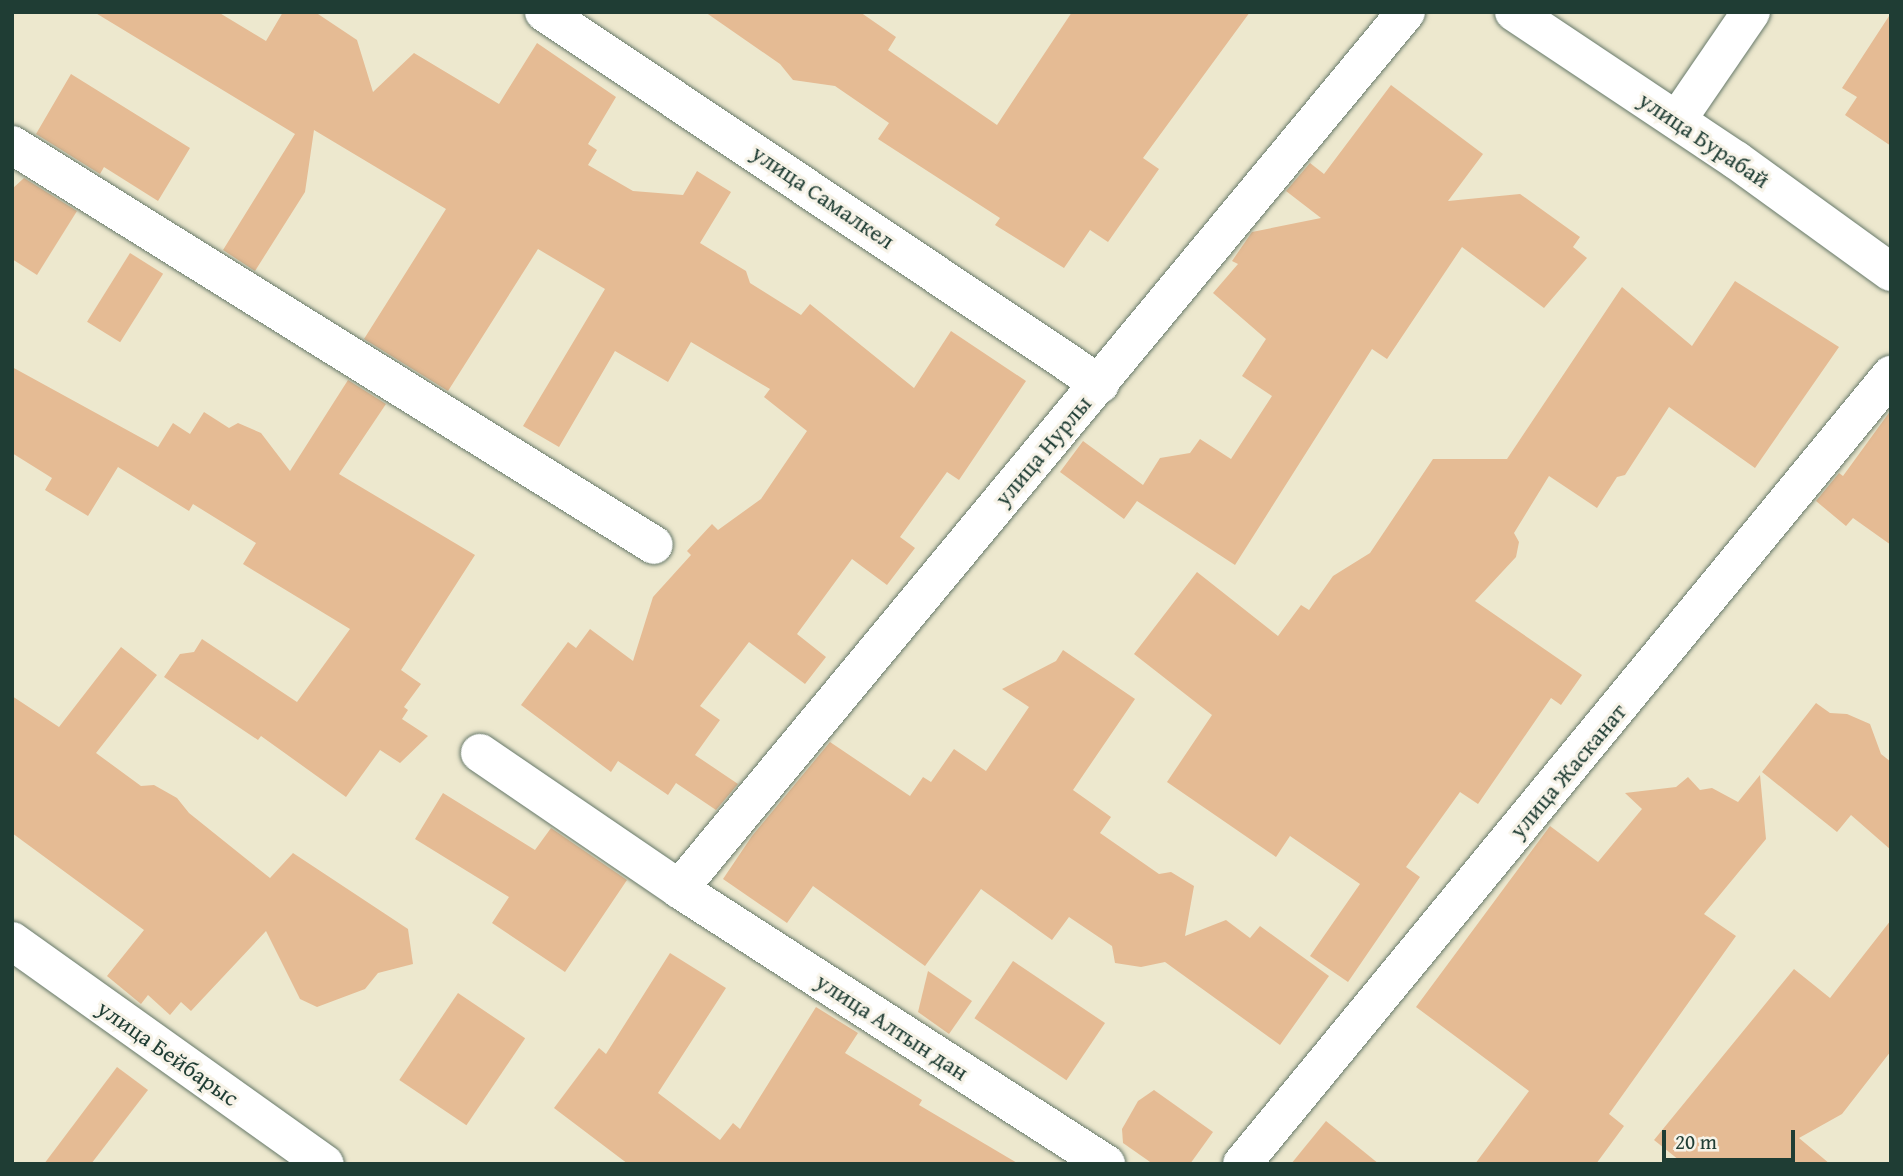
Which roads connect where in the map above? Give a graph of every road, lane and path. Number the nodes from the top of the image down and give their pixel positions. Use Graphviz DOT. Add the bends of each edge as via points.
graph roads {
  1 [pos="544,12"];
  2 [pos="1406,12"];
  3 [pos="1514,12"];
  4 [pos="1751,12"];
  5 [pos="1676,120"];
  6 [pos="12,145"];
  7 [pos="1891,272"];
  8 [pos="1891,375"];
  9 [pos="1100,384"];
  10 [pos="654,545"];
  11 [pos="480,753"];
  12 [pos="679,889"];
  13 [pos="12,941"];
  14 [pos="325,1164"];
  15 [pos="1106,1164"];
  16 [pos="1242,1164"];
  1 -- 9 [label="street, улица Самалкел"];
  2 -- 9 [label="street, улица Нурлы"];
  3 -- 5 [label="street, улица Бурабай"];
  4 -- 5 [label="street"];
  5 -- 7 [label="street, улица Бурабай"];
  6 -- 10 [label="street"];
  8 -- 16 [label="street, улица Жасканат"];
  9 -- 12 [label="street, улица Нурлы"];
  11 -- 12 [label="street, улица Алтын дан"];
  12 -- 15 [label="street, улица Алтын дан"];
  13 -- 14 [label="street, улица Бейбарыс"];
}
